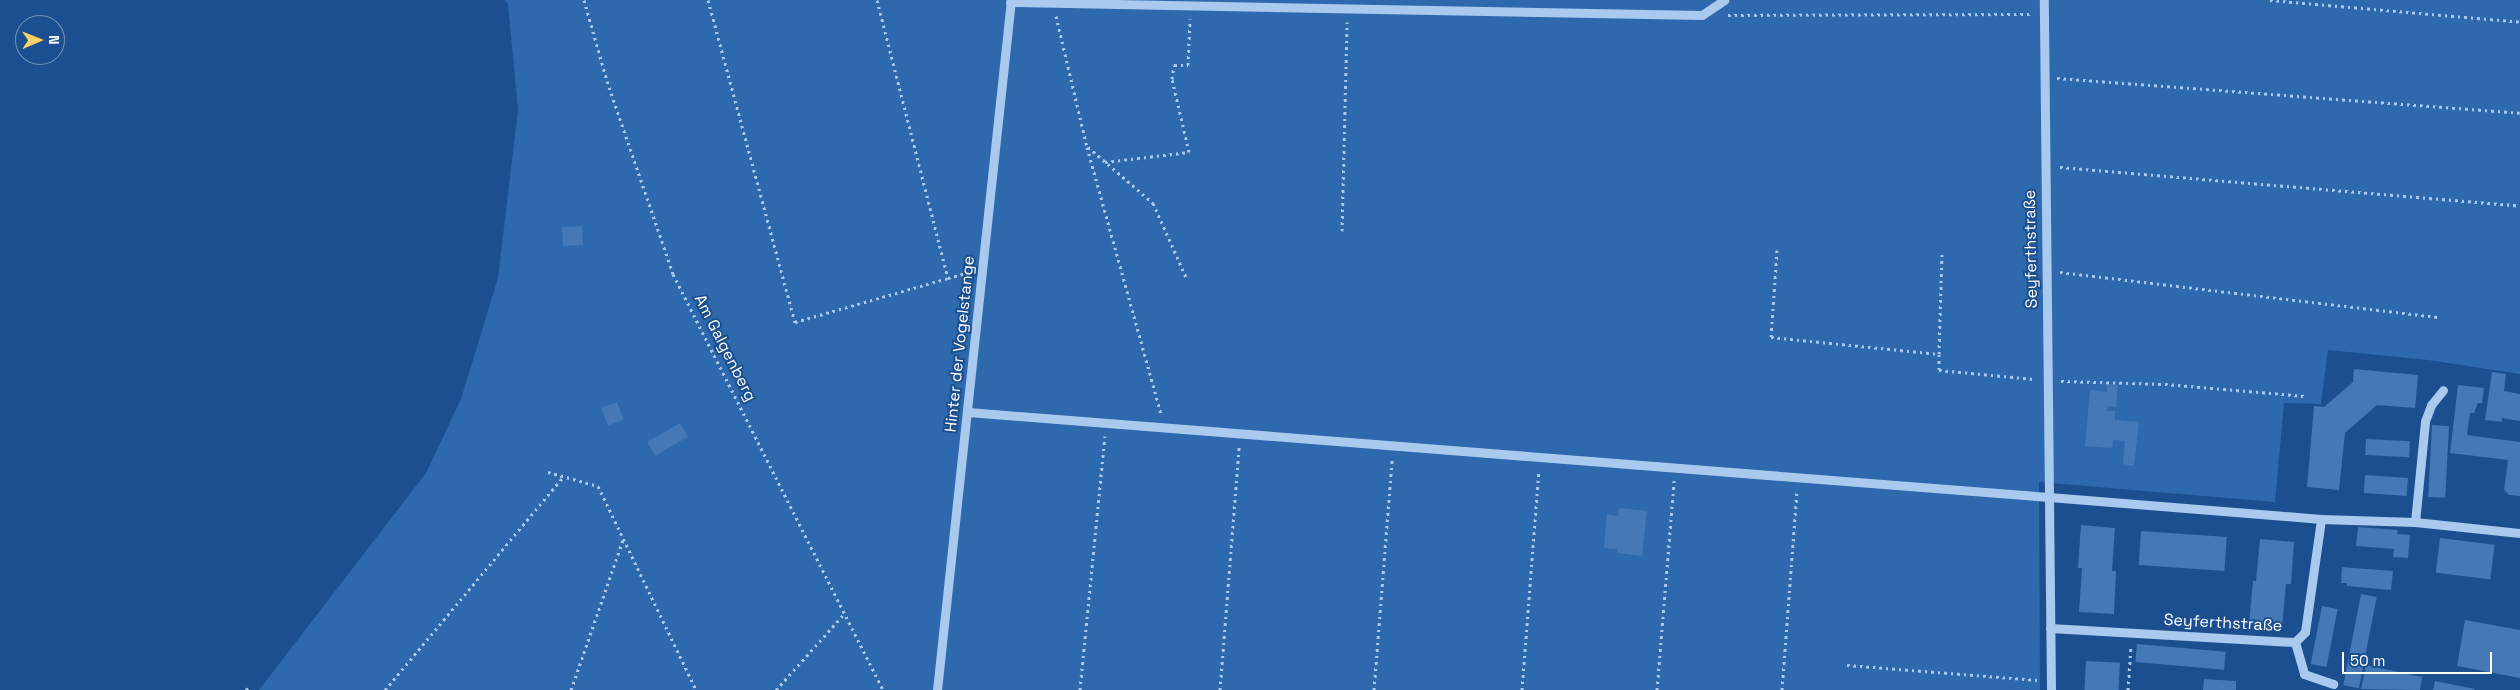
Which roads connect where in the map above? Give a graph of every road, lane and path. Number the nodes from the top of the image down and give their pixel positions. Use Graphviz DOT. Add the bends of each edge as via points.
graph roads {
  1 [pos="584,0"];
  2 [pos="708,0"];
  3 [pos="877,0"];
  4 [pos="1724,0"];
  5 [pos="2044,0"];
  6 [pos="2270,0"];
  7 [pos="1010,1"];
  8 [pos="1053,3"];
  9 [pos="1190,6"];
  10 [pos="1347,8"];
  11 [pos="2044,14"];
  12 [pos="1727,15"];
  13 [pos="2520,22"];
  14 [pos="2044,77"];
  15 [pos="2520,113"];
  16 [pos="1087,147"];
  17 [pos="1105,162"];
  18 [pos="2046,166"];
  19 [pos="2520,206"];
  20 [pos="1342,231"];
  21 [pos="1777,250"];
  22 [pos="1942,254"];
  23 [pos="982,269"];
  24 [pos="2047,271"];
  25 [pos="1186,277"];
  26 [pos="948,278"];
  27 [pos="2437,317"];
  28 [pos="1939,354"];
  29 [pos="2048,381"];
  30 [pos="2443,390"];
  31 [pos="2304,396"];
  32 [pos="968,412"];
  33 [pos="1106,423"];
  34 [pos="1166,428"];
  35 [pos="1240,434"];
  36 [pos="1393,446"];
  37 [pos="1540,457"];
  38 [pos="1675,468"];
  39 [pos="548,472"];
  40 [pos="564,476"];
  41 [pos="1798,477"];
  42 [pos="2049,497"];
  43 [pos="2321,519"];
  44 [pos="2415,522"];
  45 [pos="2520,533"];
  46 [pos="624,539"];
  47 [pos="844,614"];
  48 [pos="2050,628"];
  49 [pos="2132,633"];
  50 [pos="2295,642"];
  51 [pos="1847,665"];
  52 [pos="2333,684"];
  53 [pos="2051,686"];
  54 [pos="385,690"];
  55 [pos="571,690"];
  56 [pos="696,690"];
  57 [pos="776,690"];
  58 [pos="882,690"];
  59 [pos="937,690"];
  60 [pos="1080,690"];
  61 [pos="1220,690"];
  62 [pos="1374,690"];
  63 [pos="1522,690"];
  64 [pos="1657,690"];
  65 [pos="1782,690"];
  66 [pos="2128,690"];
  1 -- 47 [label="path, Am Galgenberg" via="673,274"];
  2 -- 26 [label="path" via="795,322"];
  3 -- 26 [label="path"];
  4 -- 10 [label="street" via="1702,15"];
  5 -- 11 [label="street, Seyferthstraße"];
  6 -- 13 [label="path"];
  7 -- 8 [label="street"];
  7 -- 23 [label="street, Hinter der Vogelstange"];
  8 -- 9 [label="street"];
  8 -- 16 [label="path"];
  9 -- 10 [label="street"];
  9 -- 17 [label="path" via="1188,65 1174,65 1172,79 1189,152"];
  10 -- 20 [label="path"];
  11 -- 12 [label="path"];
  11 -- 14 [label="street, Seyferthstraße"];
  14 -- 15 [label="path"];
  14 -- 18 [label="street, Seyferthstraße"];
  16 -- 17 [label="path"];
  16 -- 34 [label="path"];
  17 -- 25 [label="path" via="1153,203"];
  18 -- 19 [label="path"];
  18 -- 24 [label="street, Seyferthstraße"];
  21 -- 28 [label="path" via="1771,337"];
  22 -- 28 [label="path"];
  23 -- 26 [label="path"];
  23 -- 32 [label="street, Hinter der Vogelstange"];
  24 -- 27 [label="path"];
  24 -- 29 [label="street, Seyferthstraße"];
  28 -- 29 [label="path" via="1939,370"];
  29 -- 31 [label="path" via="2165,384"];
  29 -- 42 [label="street, Seyferthstraße"];
  30 -- 44 [label="street" via="2430,405 2426,421"];
  32 -- 33 [label="street"];
  32 -- 59 [label="street, Hinter der Vogelstange"];
  33 -- 34 [label="street"];
  33 -- 60 [label="path"];
  34 -- 35 [label="street"];
  35 -- 36 [label="street"];
  35 -- 61 [label="path"];
  36 -- 37 [label="street"];
  36 -- 62 [label="path"];
  37 -- 38 [label="street"];
  37 -- 63 [label="path"];
  38 -- 41 [label="street"];
  38 -- 64 [label="path"];
  39 -- 40 [label="path"];
  40 -- 46 [label="path" via="598,486"];
  40 -- 54 [label="path"];
  41 -- 42 [label="street"];
  41 -- 65 [label="path"];
  42 -- 43 [label="street"];
  42 -- 48 [label="street, Seyferthstraße"];
  43 -- 44 [label="street"];
  43 -- 50 [label="street, Seyferthstraße" via="2305,632"];
  44 -- 45 [label="street"];
  46 -- 55 [label="path"];
  46 -- 56 [label="path"];
  47 -- 57 [label="path"];
  47 -- 58 [label="path, Am Galgenberg"];
  48 -- 49 [label="street, Seyferthstraße"];
  48 -- 53 [label="street, Seyferthstraße"];
  49 -- 50 [label="street, Seyferthstraße"];
  49 -- 66 [label="path"];
  50 -- 52 [label="street" via="2304,674"];
  51 -- 53 [label="path"];
}
